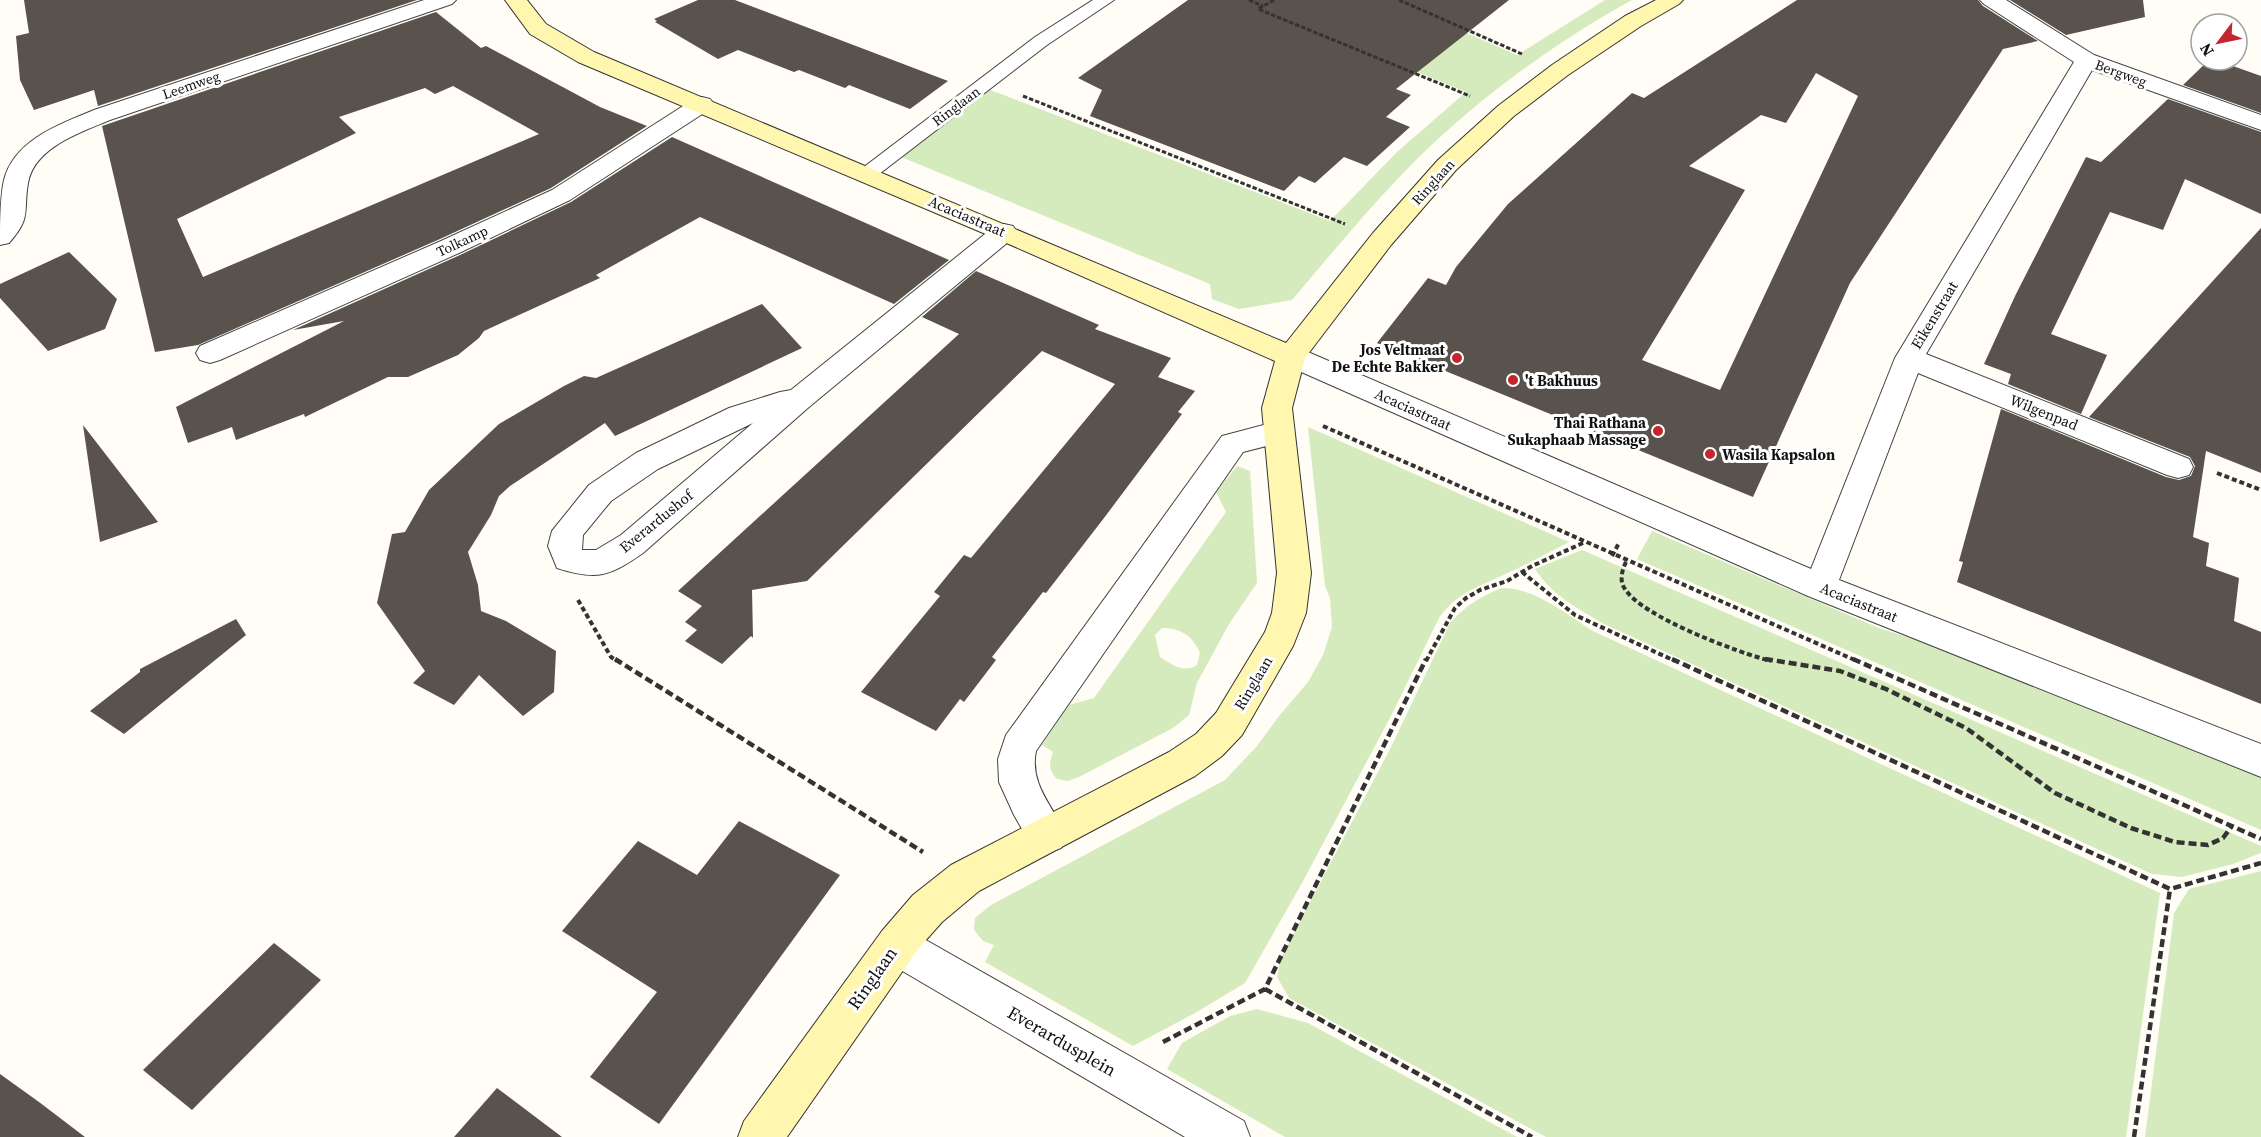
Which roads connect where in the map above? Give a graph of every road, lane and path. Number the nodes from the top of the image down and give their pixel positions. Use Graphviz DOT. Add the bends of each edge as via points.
graph roads {
  1 [pos="445,0"];
  2 [pos="516,0"];
  3 [pos="1105,0"];
  4 [pos="1249,0"];
  5 [pos="1274,0"];
  6 [pos="1400,0"];
  7 [pos="1672,0"];
  8 [pos="1991,0"];
  9 [pos="1264,6"];
  10 [pos="2086,60"];
  11 [pos="1560,70"];
  12 [pos="987,82"];
  13 [pos="702,104"];
  14 [pos="1506,111"];
  15 [pos="2261,123"];
  16 [pos="0,152"];
  17 [pos="33,153"];
  18 [pos="867,174"];
  19 [pos="1004,232"];
  20 [pos="0,237"];
  21 [pos="1382,239"];
  22 [pos="210,353"];
  23 [pos="1292,356"];
  24 [pos="1909,358"];
  25 [pos="799,400"];
  26 [pos="1278,420"];
  27 [pos="2178,466"];
  28 [pos="1584,543"];
  29 [pos="1626,562"];
  30 [pos="583,564"];
  31 [pos="1522,572"];
  32 [pos="1820,587"];
  33 [pos="2261,761"];
  34 [pos="2232,826"];
  35 [pos="1047,835"];
  36 [pos="2261,839"];
  37 [pos="2261,863"];
  38 [pos="965,878"];
  39 [pos="2170,889"];
  40 [pos="896,945"];
  41 [pos="1265,989"];
  42 [pos="1138,1085"];
  43 [pos="760,1137"];
  44 [pos="1228,1137"];
  45 [pos="1532,1137"];
  46 [pos="2134,1137"];
  1 -- 17 [label="street, Leemweg" via="102,115 69,129"];
  2 -- 13 [label="street, Acaciastraat" via="538,29 586,57"];
  3 -- 12 [label="lane, Ringlaan"];
  4 -- 9 [label="path"];
  5 -- 9 [label="path"];
  6 -- 11 [label="path"];
  7 -- 11 [label="street, Ringlaan"];
  8 -- 10 [label="street, Bergweg"];
  9 -- 14 [label="path" via="1258,9"];
  10 -- 15 [label="street, Bergweg"];
  10 -- 24 [label="street, Eikenstraat"];
  11 -- 14 [label="street, Ringlaan"];
  12 -- 18 [label="lane, Ringlaan"];
  12 -- 21 [label="path"];
  13 -- 18 [label="street, Acaciastraat"];
  13 -- 22 [label="street, Tolkamp" via="561,195"];
  14 -- 21 [label="street, Ringlaan" via="1446,165"];
  16 -- 17 [label="street"];
  17 -- 20 [label="street, Leemweg" via="18,173 14,216"];
  18 -- 19 [label="street, Acaciastraat"];
  19 -- 23 [label="street, Acaciastraat"];
  19 -- 25 [label="street, Everardushof"];
  21 -- 23 [label="street, Ringlaan"];
  23 -- 26 [label="street, Ringlaan"];
  23 -- 32 [label="street, Acaciastraat"];
  24 -- 27 [label="street, Wilgenpad"];
  24 -- 32 [label="street, Eikenstraat"];
  25 -- 30 [label="street, Everardushof" via="632,543 603,563"];
  25 -- 30 [label="street, Everardushof" via="780,402 740,416 647,461 600,493 568,531 564,546 569,559"];
  26 -- 28 [label="path"];
  26 -- 35 [label="street" via="1233,444 1019,746 1014,774"];
  26 -- 35 [label="street, Ringlaan" via="1294,573 1289,613 1281,636 1229,724 1209,745 1154,780"];
  28 -- 29 [label="path"];
  28 -- 31 [label="path"];
  29 -- 34 [label="path"];
  29 -- 34 [label="path" via="1621,578 1624,588 1657,614 1763,659 1840,671 1956,720 2057,794 2096,812 2147,833 2196,846 2222,840"];
  30 -- 38 [label="path" via="577,600 611,657"];
  31 -- 39 [label="path" via="1575,615"];
  31 -- 41 [label="path" via="1466,598 1447,619"];
  32 -- 33 [label="street, Acaciastraat"];
  34 -- 36 [label="path"];
  35 -- 38 [label="street, Ringlaan"];
  37 -- 39 [label="path"];
  38 -- 40 [label="street, Ringlaan" via="924,910"];
  39 -- 46 [label="path"];
  40 -- 42 [label="street, Everardusplein"];
  40 -- 43 [label="street, Ringlaan"];
  41 -- 42 [label="path" via="1171,1036 1159,1046"];
  41 -- 45 [label="path"];
  42 -- 44 [label="street, Everardusplein"];
}
